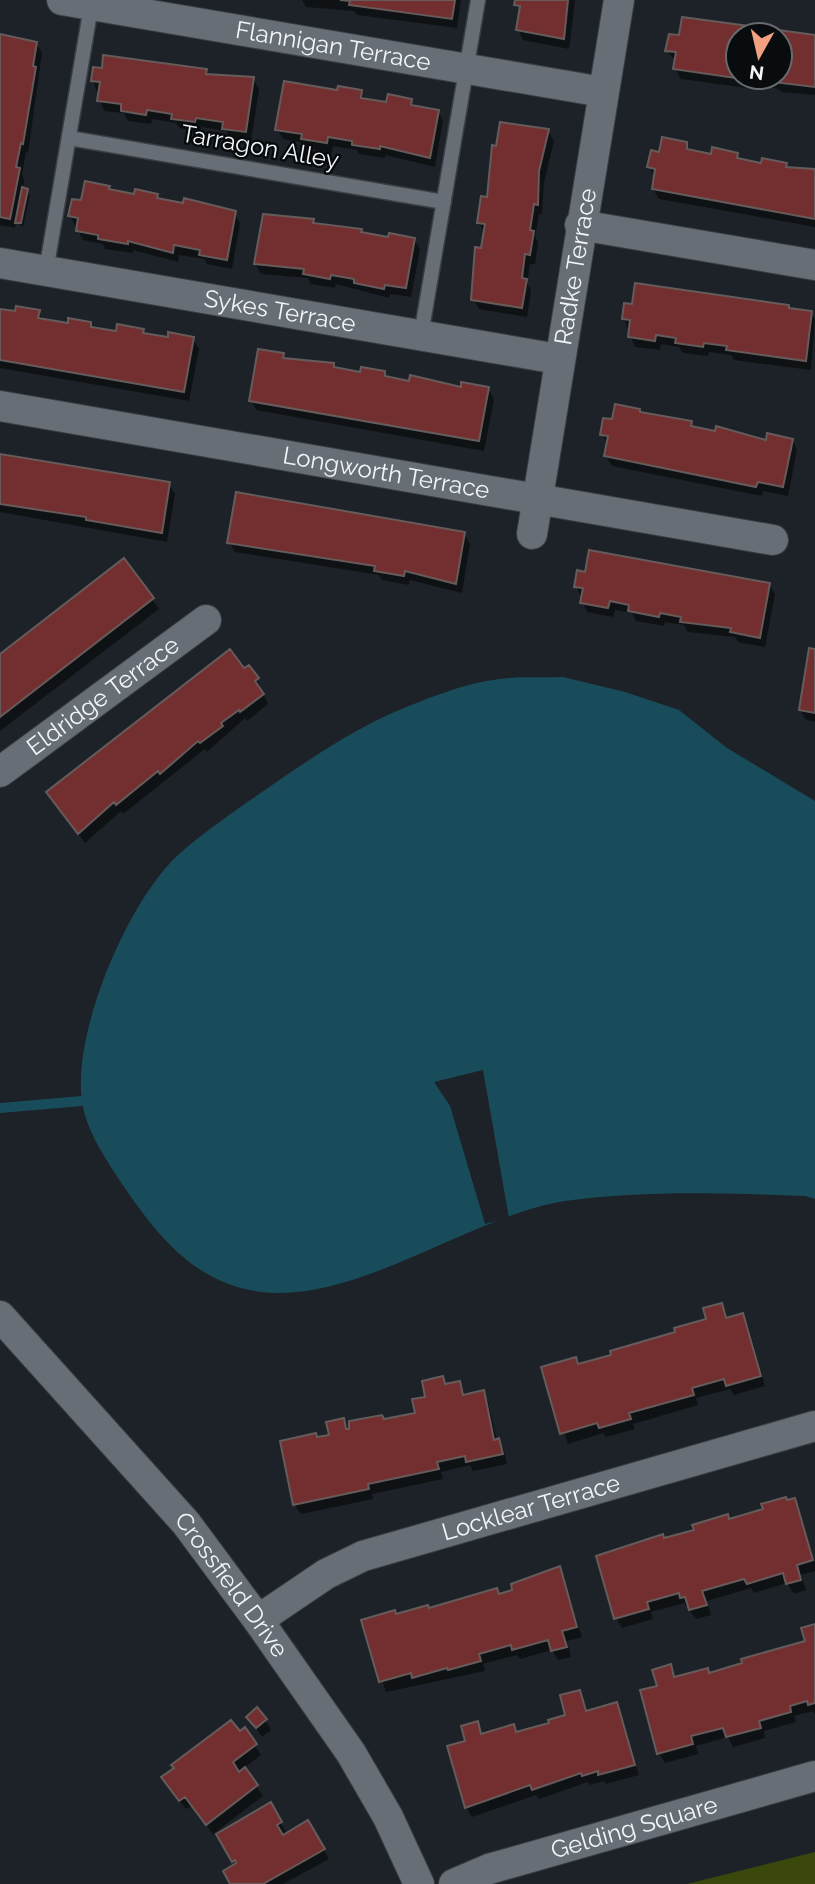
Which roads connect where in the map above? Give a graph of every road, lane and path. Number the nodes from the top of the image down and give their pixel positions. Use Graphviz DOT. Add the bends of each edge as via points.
graph roads {
  1 [pos="62,0"];
  2 [pos="478,0"];
  3 [pos="619,0"];
  4 [pos="92,3"];
  5 [pos="466,69"];
  6 [pos="603,92"];
  7 [pos="69,138"];
  8 [pos="444,202"];
  9 [pos="580,225"];
  10 [pos="0,263"];
  11 [pos="815,265"];
  12 [pos="46,271"];
  13 [pos="421,335"];
  14 [pos="558,359"];
  15 [pos="0,406"];
  16 [pos="537,499"];
  17 [pos="532,534"];
  18 [pos="773,540"];
  19 [pos="206,620"];
  20 [pos="0,772"];
  21 [pos="0,1317"];
  22 [pos="815,1426"];
  23 [pos="258,1620"];
  24 [pos="815,1776"];
  25 [pos="419,1884"];
  26 [pos="454,1884"];
  1 -- 4 [label="street, Flannigan Terrace"];
  2 -- 5 [label="lane"];
  3 -- 6 [label="street, Radke Terrace"];
  4 -- 5 [label="street, Flannigan Terrace"];
  4 -- 7 [label="lane"];
  5 -- 6 [label="street, Flannigan Terrace"];
  5 -- 8 [label="lane"];
  6 -- 9 [label="street, Radke Terrace"];
  7 -- 8 [label="lane, Tarragon Alley"];
  7 -- 12 [label="lane"];
  8 -- 13 [label="lane"];
  9 -- 11 [label="street"];
  9 -- 14 [label="street, Radke Terrace"];
  10 -- 12 [label="street, Sykes Terrace"];
  12 -- 13 [label="street, Sykes Terrace"];
  13 -- 14 [label="street, Sykes Terrace"];
  14 -- 16 [label="street, Radke Terrace"];
  15 -- 16 [label="street, Longworth Terrace"];
  16 -- 17 [label="street, Radke Terrace"];
  16 -- 18 [label="street, Longworth Terrace"];
  19 -- 20 [label="street, Eldridge Terrace"];
  21 -- 23 [label="street, Crossfield Drive" via="186,1523"];
  22 -- 23 [label="street, Locklear Terrace" via="363,1556 326,1574"];
  23 -- 25 [label="street, Crossfield Drive" via="351,1752"];
  24 -- 26 [label="street, Gelding Square" via="489,1869"];
}
